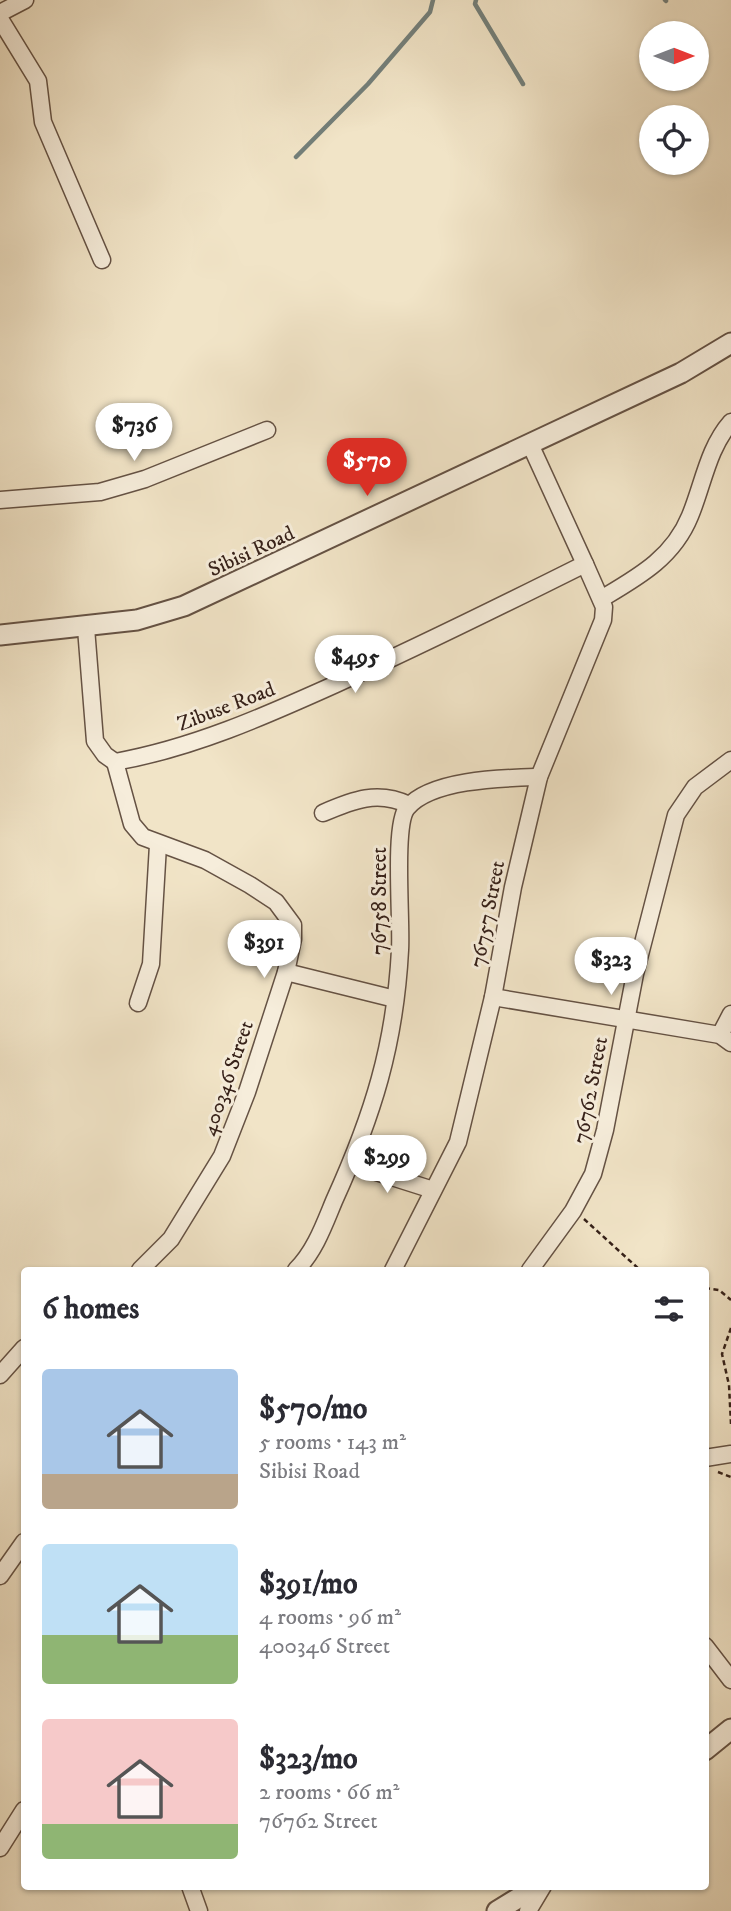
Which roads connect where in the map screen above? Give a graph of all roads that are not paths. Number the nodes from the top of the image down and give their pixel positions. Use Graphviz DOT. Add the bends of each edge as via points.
graph roads {
  1 [pos="25,0"];
  2 [pos="0,13"];
  3 [pos="0,19"];
  4 [pos="102,260"];
  5 [pos="731,343"];
  6 [pos="731,422"];
  7 [pos="267,430"];
  8 [pos="530,444"];
  9 [pos="0,500"];
  10 [pos="586,564"];
  11 [pos="601,599"];
  12 [pos="86,628"];
  13 [pos="0,635"];
  14 [pos="731,760"];
  15 [pos="116,761"];
  16 [pos="539,777"];
  17 [pos="409,805"];
  18 [pos="323,813"];
  19 [pos="158,845"];
  20 [pos="286,972"];
  21 [pos="493,997"];
  22 [pos="395,999"];
  23 [pos="138,1003"];
  24 [pos="731,1014"];
  25 [pos="625,1019"];
  26 [pos="725,1039"];
  27 [pos="351,1164"];
  28 [pos="433,1190"];
  29 [pos="143,1267"];
  30 [pos="298,1267"];
  31 [pos="394,1267"];
  32 [pos="532,1267"];
  33 [pos="21,1356"];
  34 [pos="0,1375"];
  35 [pos="731,1454"];
  36 [pos="709,1457"];
  37 [pos="21,1546"];
  38 [pos="0,1576"];
  39 [pos="709,1651"];
  40 [pos="731,1681"];
  41 [pos="731,1729"];
  42 [pos="709,1747"];
  43 [pos="21,1815"];
  44 [pos="0,1848"];
  45 [pos="192,1890"];
  46 [pos="533,1890"];
  47 [pos="538,1890"];
  48 [pos="200,1911"];
  49 [pos="497,1911"];
  50 [pos="528,1911"];
  1 -- 2 [label="street"];
  3 -- 4 [label="street" via="38,81 43,122"];
  5 -- 8 [label="street, Sibisi Road" via="681,373"];
  6 -- 11 [label="street" via="669,552 650,570"];
  7 -- 9 [label="street" via="100,492"];
  8 -- 10 [label="street"];
  8 -- 12 [label="street, Sibisi Road" via="184,606"];
  10 -- 11 [label="street, 76757 Street"];
  10 -- 15 [label="street, Zibuse Road" via="270,713 193,743"];
  11 -- 16 [label="street, 76757 Street" via="600,630"];
  12 -- 13 [label="street, Sibisi Road"];
  12 -- 15 [label="street" via="95,741"];
  14 -- 25 [label="street, 76762 Street" via="695,787 676,815"];
  15 -- 19 [label="street, 400346 Street" via="132,824"];
  16 -- 17 [label="street" via="468,782 434,791"];
  16 -- 21 [label="street, 76757 Street"];
  17 -- 18 [label="street" via="393,797 373,796"];
  17 -- 22 [label="street, 76758 Street" via="400,834 401,949"];
  19 -- 20 [label="street, 400346 Street" via="205,860 276,902 293,925"];
  19 -- 23 [label="street" via="151,964"];
  20 -- 22 [label="street"];
  20 -- 29 [label="street, 400346 Street" via="222,1156 171,1239"];
  21 -- 25 [label="street"];
  21 -- 28 [label="street, 76757 Street" via="458,1142"];
  22 -- 27 [label="street, 76758 Street" via="376,1102"];
  24 -- 26 [label="street"];
  25 -- 26 [label="street"];
  25 -- 32 [label="street, 76762 Street" via="593,1174 573,1211"];
  27 -- 28 [label="street"];
  27 -- 30 [label="street, 76758 Street" via="312,1249"];
  28 -- 31 [label="street, 76757 Street"];
  33 -- 34 [label="street"];
  35 -- 36 [label="street"];
  37 -- 38 [label="street"];
  39 -- 40 [label="street"];
  41 -- 42 [label="street"];
  43 -- 44 [label="street"];
  45 -- 48 [label="street"];
  46 -- 49 [label="street"];
  47 -- 50 [label="street"];
}
